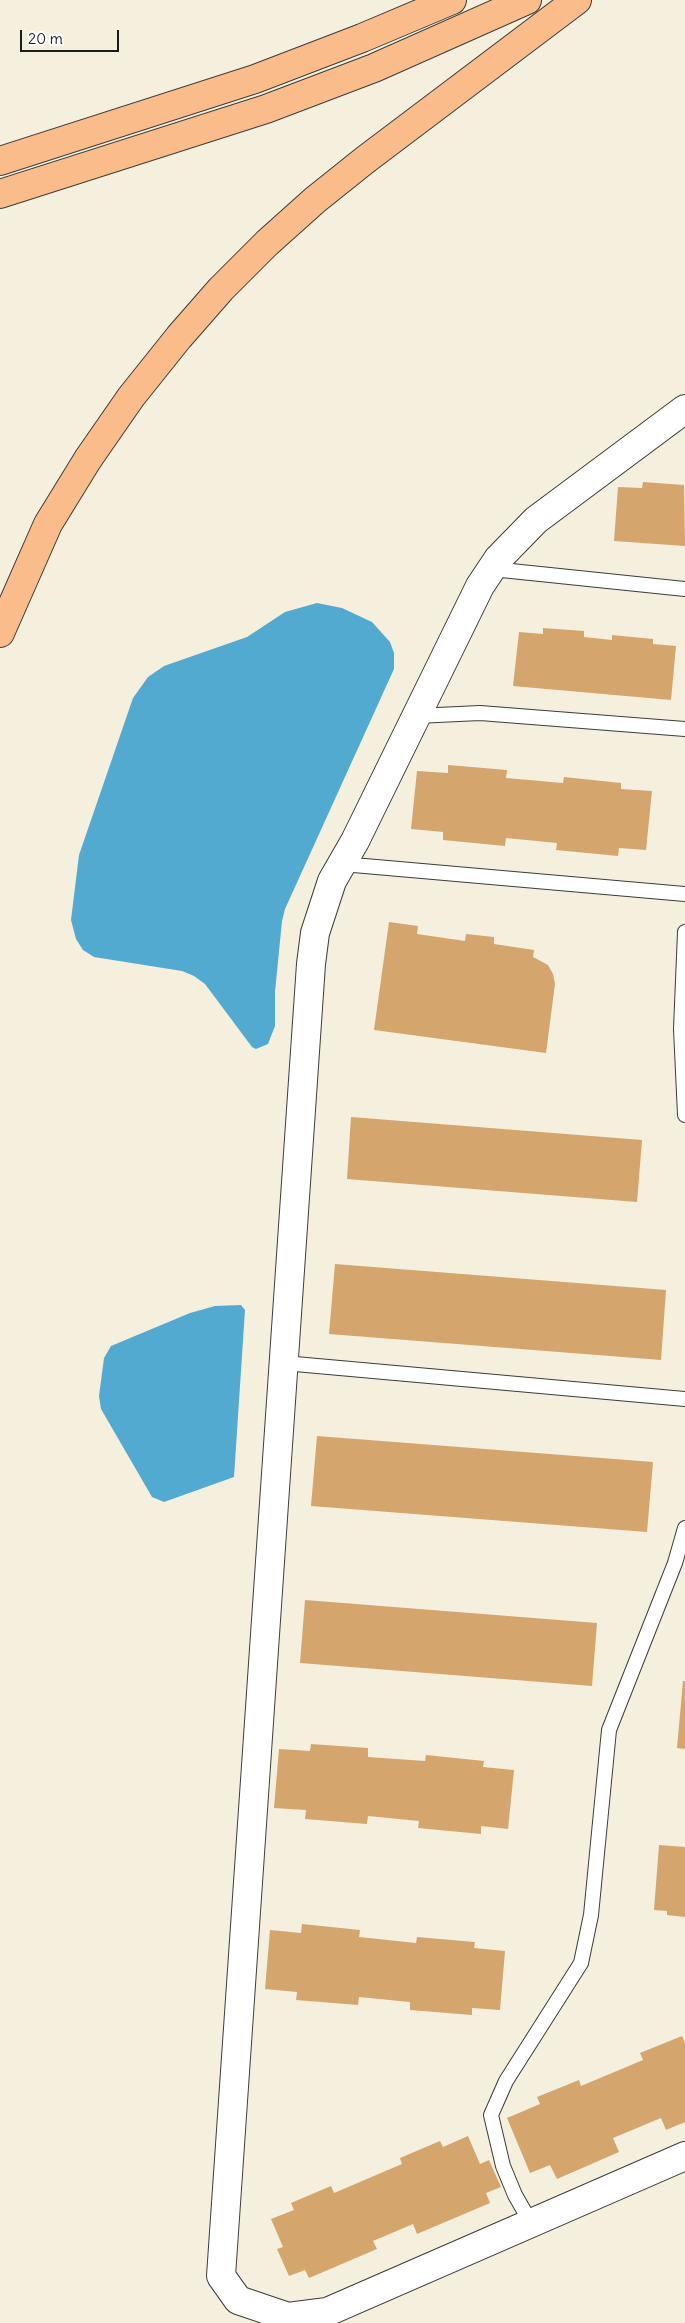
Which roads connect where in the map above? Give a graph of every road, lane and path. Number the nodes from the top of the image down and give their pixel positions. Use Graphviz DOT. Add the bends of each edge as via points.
graph roads {
  1 [pos="452,0"];
  2 [pos="527,0"];
  3 [pos="577,0"];
  4 [pos="0,161"];
  5 [pos="0,194"];
  6 [pos="685,409"];
  7 [pos="492,569"];
  8 [pos="685,589"];
  9 [pos="0,633"];
  10 [pos="416,716"];
  11 [pos="685,729"];
  12 [pos="342,864"];
  13 [pos="685,894"];
  14 [pos="685,932"];
  15 [pos="685,1115"];
  16 [pos="284,1363"];
  17 [pos="685,1399"];
  18 [pos="685,1528"];
  19 [pos="685,2156"];
  20 [pos="531,2223"];
  1 -- 4 [label="highway" via="255,79"];
  2 -- 5 [label="highway" via="374,68 266,109"];
  3 -- 9 [label="highway" via="315,200 221,289 131,397 88,459 48,524"];
  6 -- 7 [label="street" via="536,520 519,535"];
  7 -- 8 [label="lane"];
  7 -- 10 [label="street" via="480,586"];
  10 -- 11 [label="lane" via="480,713"];
  10 -- 12 [label="street"];
  12 -- 13 [label="lane"];
  12 -- 16 [label="street" via="323,903 311,964"];
  14 -- 15 [label="lane" via="681,1029"];
  16 -- 17 [label="lane"];
  16 -- 20 [label="street" via="221,2276 238,2300 288,2317 327,2312"];
  18 -- 20 [label="lane" via="675,1563 609,1730 591,1915 581,1962 506,2081 491,2115 502,2166"];
  19 -- 20 [label="street"];
}
